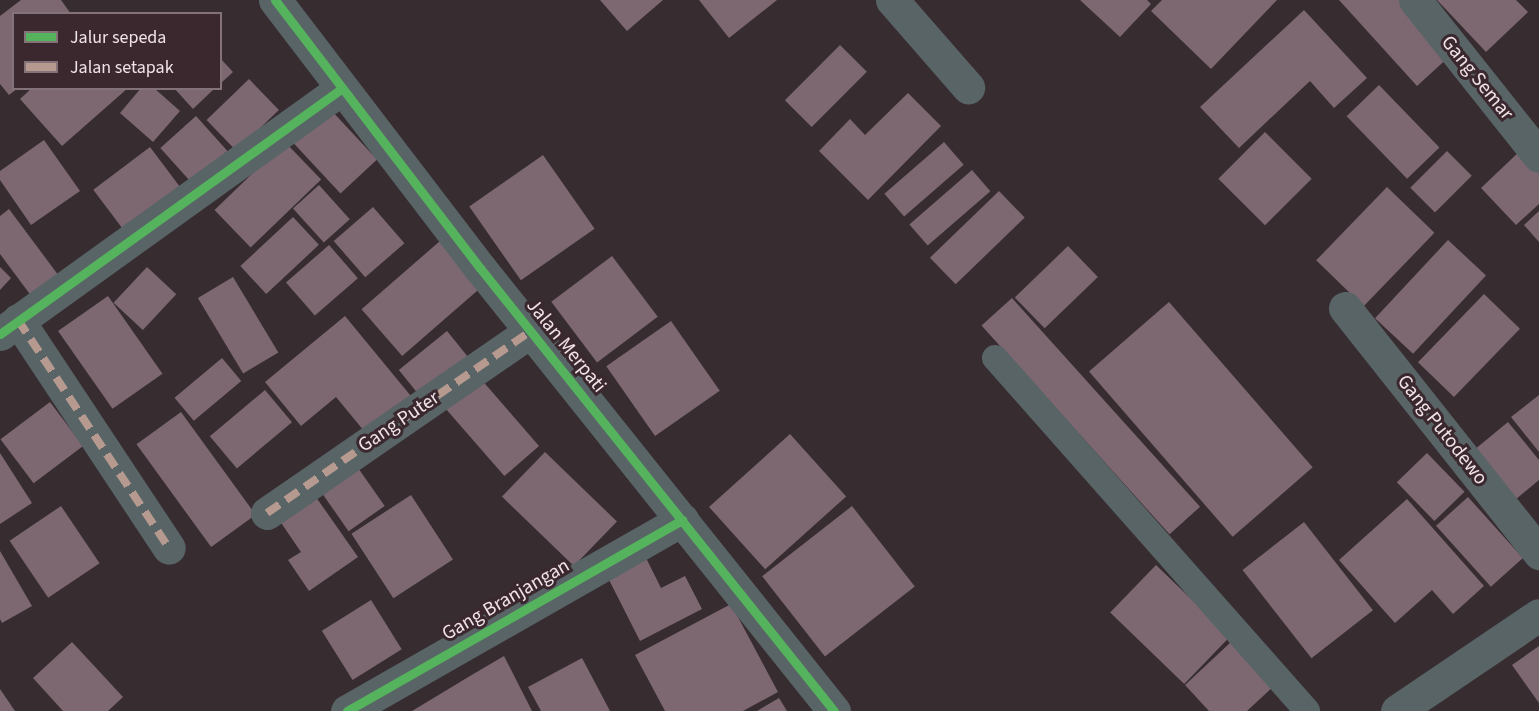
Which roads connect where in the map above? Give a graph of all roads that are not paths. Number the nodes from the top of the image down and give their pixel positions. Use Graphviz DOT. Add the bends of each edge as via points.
graph roads {
  1 [pos="275,0"];
  2 [pos="892,0"];
  3 [pos="1414,0"];
  4 [pos="968,87"];
  5 [pos="342,88"];
  6 [pos="1539,156"];
  7 [pos="1345,308"];
  8 [pos="9,327"];
  9 [pos="531,332"];
  10 [pos="995,358"];
  11 [pos="267,513"];
  12 [pos="682,520"];
  13 [pos="170,548"];
  14 [pos="1539,553"];
  15 [pos="1539,615"];
  16 [pos="347,711"];
  17 [pos="834,711"];
  18 [pos="1307,711"];
  19 [pos="1397,711"];
  1 -- 5 [label="street, Jalan Merpati"];
  2 -- 4 [label="street"];
  3 -- 6 [label="street, Gang Semar"];
  5 -- 8 [label="street"];
  5 -- 9 [label="street, Jalan Merpati"];
  7 -- 14 [label="street, Gang Putodewo"];
  8 -- 13 [label="street"];
  9 -- 11 [label="street, Gang Puter"];
  9 -- 12 [label="street, Jalan Merpati"];
  10 -- 18 [label="lane"];
  12 -- 16 [label="street, Gang Branjangan"];
  12 -- 17 [label="street, Jalan Merpati"];
  15 -- 19 [label="street"];
}
